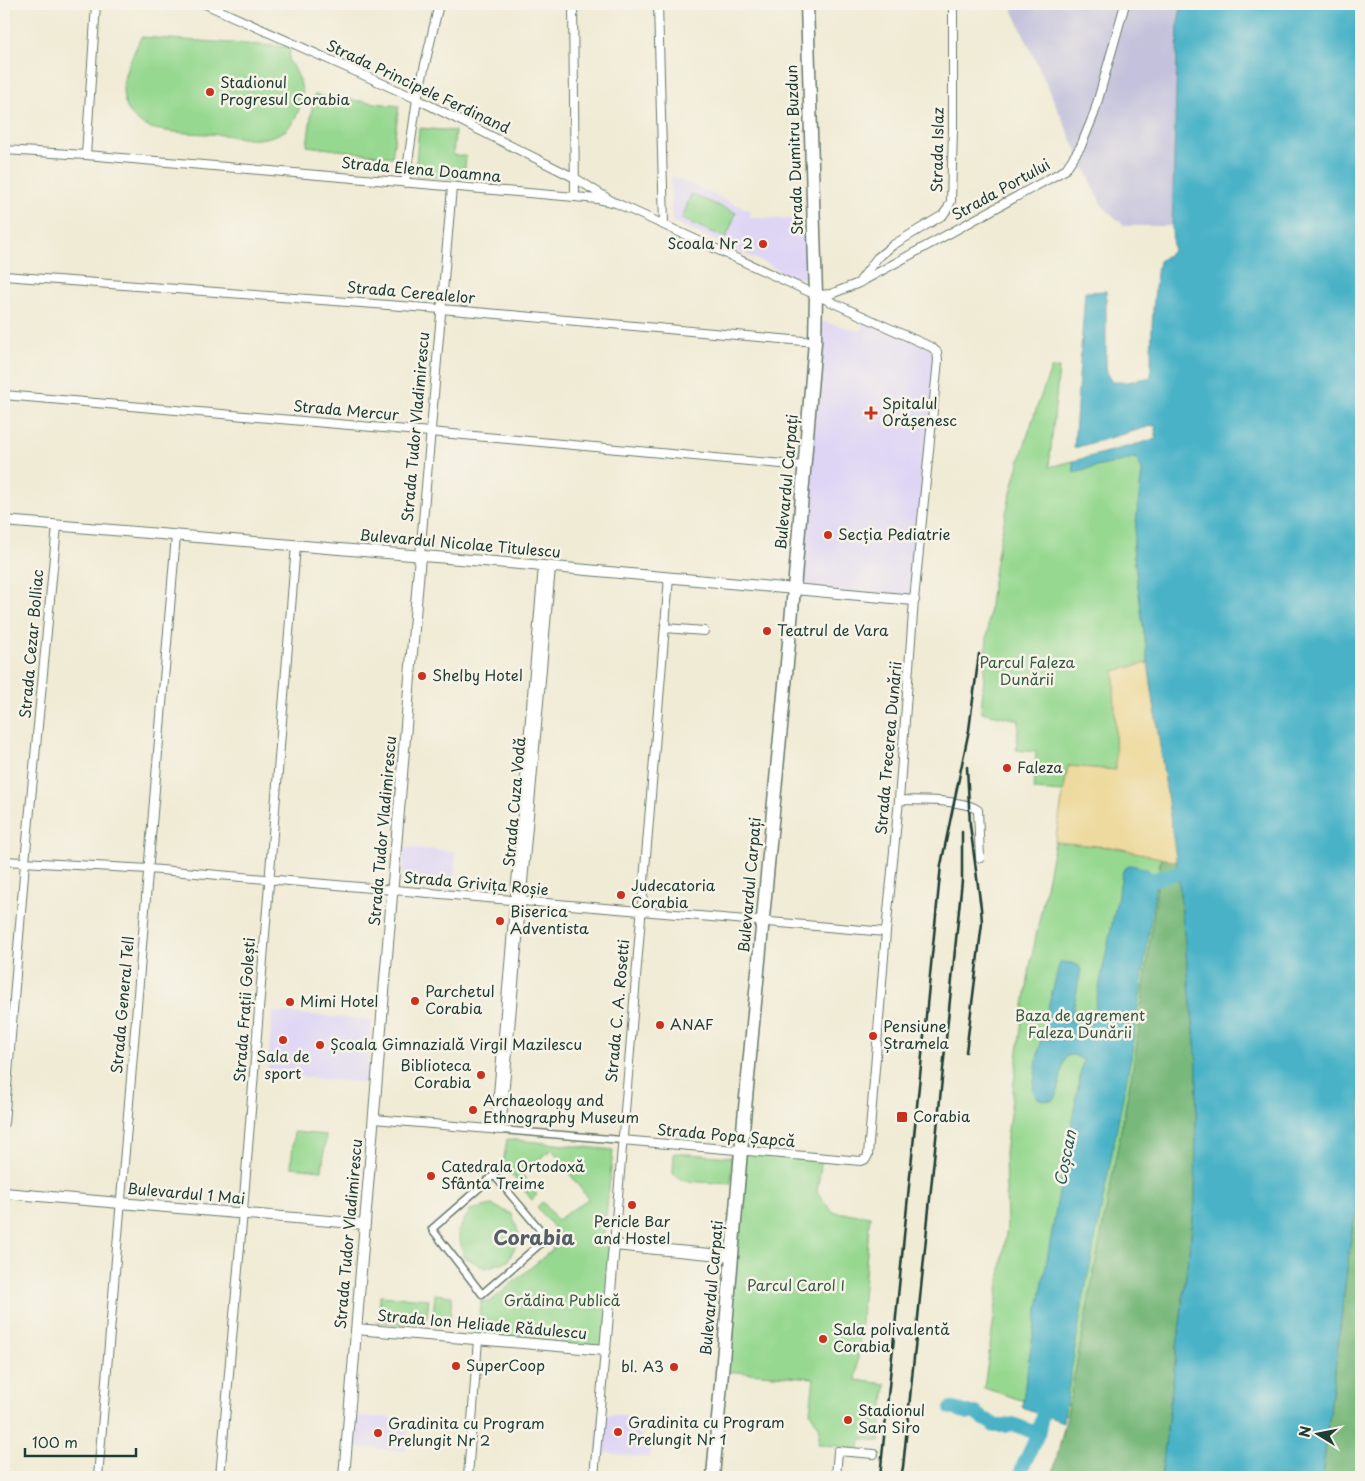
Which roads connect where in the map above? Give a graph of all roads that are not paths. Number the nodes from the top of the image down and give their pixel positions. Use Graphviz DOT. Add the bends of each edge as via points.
graph roads {
  1 [pos="96,4"];
  2 [pos="205,4"];
  3 [pos="439,4"];
  4 [pos="573,4"];
  5 [pos="658,4"];
  6 [pos="807,4"];
  7 [pos="953,4"];
  8 [pos="1125,4"];
  9 [pos="417,99"];
  10 [pos="4,150"];
  11 [pos="86,155"];
  12 [pos="575,178"];
  13 [pos="405,183"];
  14 [pos="452,187"];
  15 [pos="575,196"];
  16 [pos="616,203"];
  17 [pos="664,225"];
  18 [pos="4,276"];
  19 [pos="859,283"];
  20 [pos="816,295"];
  21 [pos="441,309"];
  22 [pos="815,342"];
  23 [pos="4,395"];
  24 [pos="430,432"];
  25 [pos="804,466"];
  26 [pos="4,521"];
  27 [pos="57,526"];
  28 [pos="176,535"];
  29 [pos="296,545"];
  30 [pos="420,556"];
  31 [pos="547,566"];
  32 [pos="669,577"];
  33 [pos="794,589"];
  34 [pos="914,600"];
  35 [pos="665,628"];
  36 [pos="704,631"];
  37 [pos="899,800"];
  38 [pos="980,858"];
  39 [pos="4,860"];
  40 [pos="25,862"];
  41 [pos="148,869"];
  42 [pos="269,880"];
  43 [pos="393,890"];
  44 [pos="517,902"];
  45 [pos="641,912"];
  46 [pos="763,922"];
  47 [pos="886,932"];
  48 [pos="374,1119"];
  49 [pos="4,1123"];
  50 [pos="498,1130"];
  51 [pos="622,1140"];
  52 [pos="741,1151"];
  53 [pos="866,1159"];
  54 [pos="4,1194"];
  55 [pos="121,1204"];
  56 [pos="243,1214"];
  57 [pos="365,1224"];
  58 [pos="614,1245"];
  59 [pos="731,1256"];
  60 [pos="482,1294"];
  61 [pos="356,1329"];
  62 [pos="478,1339"];
  63 [pos="604,1350"];
  64 [pos="874,1454"];
  65 [pos="98,1477"];
  66 [pos="220,1477"];
  67 [pos="344,1477"];
  68 [pos="468,1477"];
  69 [pos="594,1477"];
  70 [pos="713,1477"];
  71 [pos="836,1477"];
  1 -- 11 [label="street"];
  2 -- 9 [label="street, Strada Principele Ferdinand"];
  3 -- 9 [label="street"];
  4 -- 12 [label="street"];
  5 -- 17 [label="street"];
  6 -- 20 [label="main road, Strada Dumitru Buzdun"];
  7 -- 19 [label="street, Strada Islaz" via="953,129 948,208 943,215 877,258"];
  8 -- 19 [label="street, Strada Portului" via="1094,114 1081,146 1065,170"];
  9 -- 12 [label="street, Strada Principele Ferdinand"];
  9 -- 13 [label="street"];
  10 -- 11 [label="street, Strada Elena Doamna"];
  11 -- 13 [label="street, Strada Elena Doamna"];
  12 -- 15 [label="street"];
  12 -- 16 [label="street, Strada Principele Ferdinand"];
  13 -- 14 [label="street, Strada Elena Doamna"];
  14 -- 15 [label="street, Strada Elena Doamna"];
  14 -- 21 [label="street, Strada Tudor Vladimirescu"];
  15 -- 16 [label="street, Strada Elena Doamna"];
  16 -- 17 [label="street, Strada Elena Doamna"];
  17 -- 20 [label="street, Strada Elena Doamna"];
  18 -- 21 [label="street, Strada Cerealelor"];
  19 -- 20 [label="street, Strada Portului" via="831,294"];
  20 -- 22 [label="main road, Bulevardul Carpați"];
  20 -- 34 [label="street, Strada Trecerea Dunării" via="937,352"];
  21 -- 22 [label="street, Strada Cerealelor"];
  21 -- 24 [label="street, Strada Tudor Vladimirescu"];
  22 -- 25 [label="main road, Bulevardul Carpați"];
  23 -- 24 [label="street, Strada Mercur"];
  24 -- 25 [label="street, Strada Mercur"];
  24 -- 30 [label="street, Strada Tudor Vladimirescu"];
  25 -- 33 [label="main road, Bulevardul Carpați"];
  26 -- 27 [label="street, Bulevardul Nicolae Titulescu"];
  27 -- 28 [label="street, Bulevardul Nicolae Titulescu"];
  27 -- 40 [label="street, Strada Cezar Bolliac"];
  28 -- 29 [label="street, Bulevardul Nicolae Titulescu"];
  28 -- 41 [label="street, Strada General Tell"];
  29 -- 30 [label="street, Bulevardul Nicolae Titulescu"];
  29 -- 42 [label="street, Strada Frații Golești"];
  30 -- 31 [label="street, Bulevardul Nicolae Titulescu"];
  30 -- 43 [label="street, Strada Tudor Vladimirescu"];
  31 -- 32 [label="street, Bulevardul Nicolae Titulescu"];
  31 -- 44 [label="street, Strada Cuza Vodă"];
  32 -- 33 [label="street, Bulevardul Nicolae Titulescu"];
  32 -- 35 [label="street, Strada C. A. Rosetti"];
  33 -- 34 [label="street, Bulevardul Nicolae Titulescu"];
  33 -- 46 [label="main road, Bulevardul Carpați"];
  34 -- 37 [label="street, Strada Trecerea Dunării"];
  35 -- 36 [label="street"];
  35 -- 45 [label="street, Strada C. A. Rosetti"];
  37 -- 38 [label="street" via="973,806 978,810"];
  37 -- 47 [label="street, Strada Trecerea Dunării"];
  39 -- 40 [label="street, Strada Grivița Roșie"];
  40 -- 41 [label="street, Strada Grivița Roșie"];
  40 -- 49 [label="street, Strada Cezar Bolliac"];
  41 -- 42 [label="street, Strada Grivița Roșie"];
  41 -- 55 [label="street, Strada General Tell"];
  42 -- 43 [label="street, Strada Grivița Roșie"];
  42 -- 56 [label="street, Strada Frații Golești"];
  43 -- 44 [label="street, Strada Grivița Roșie"];
  43 -- 48 [label="street, Strada Tudor Vladimirescu"];
  44 -- 45 [label="street, Strada Grivița Roșie"];
  44 -- 50 [label="street, Strada Cuza Vodă" via="508,1059"];
  45 -- 46 [label="street, Strada Grivița Roșie"];
  45 -- 51 [label="street, Strada C. A. Rosetti"];
  46 -- 47 [label="street, Strada Grivița Roșie"];
  46 -- 52 [label="main road, Bulevardul Carpați"];
  47 -- 53 [label="street, Strada Trecerea Dunării"];
  48 -- 50 [label="street, Strada Popa Șapcă"];
  48 -- 57 [label="street, Strada Tudor Vladimirescu"];
  50 -- 51 [label="street, Strada Popa Șapcă"];
  51 -- 52 [label="street, Strada Popa Șapcă"];
  51 -- 58 [label="street, Strada C. A. Rosetti"];
  52 -- 53 [label="street, Strada Popa Șapcă"];
  52 -- 59 [label="main road, Bulevardul Carpați"];
  54 -- 55 [label="street, Bulevardul 1 Mai"];
  55 -- 56 [label="street, Bulevardul 1 Mai"];
  55 -- 65 [label="street, Strada General Tell"];
  56 -- 57 [label="street, Bulevardul 1 Mai"];
  56 -- 66 [label="street, Strada Frații Golești"];
  57 -- 61 [label="street, Strada Tudor Vladimirescu"];
  58 -- 59 [label="street"];
  58 -- 63 [label="street, Strada C. A. Rosetti"];
  59 -- 70 [label="main road, Bulevardul Carpați"];
  60 -- 60 [label="street" via="432,1229 494,1175 547,1238"];
  61 -- 62 [label="street, Strada Ion Heliade Rădulescu"];
  61 -- 67 [label="street, Strada Tudor Vladimirescu"];
  62 -- 63 [label="street, Strada Ion Heliade Rădulescu"];
  62 -- 68 [label="street"];
  63 -- 69 [label="street, Strada C. A. Rosetti"];
  64 -- 71 [label="street" via="838,1451"];
}
